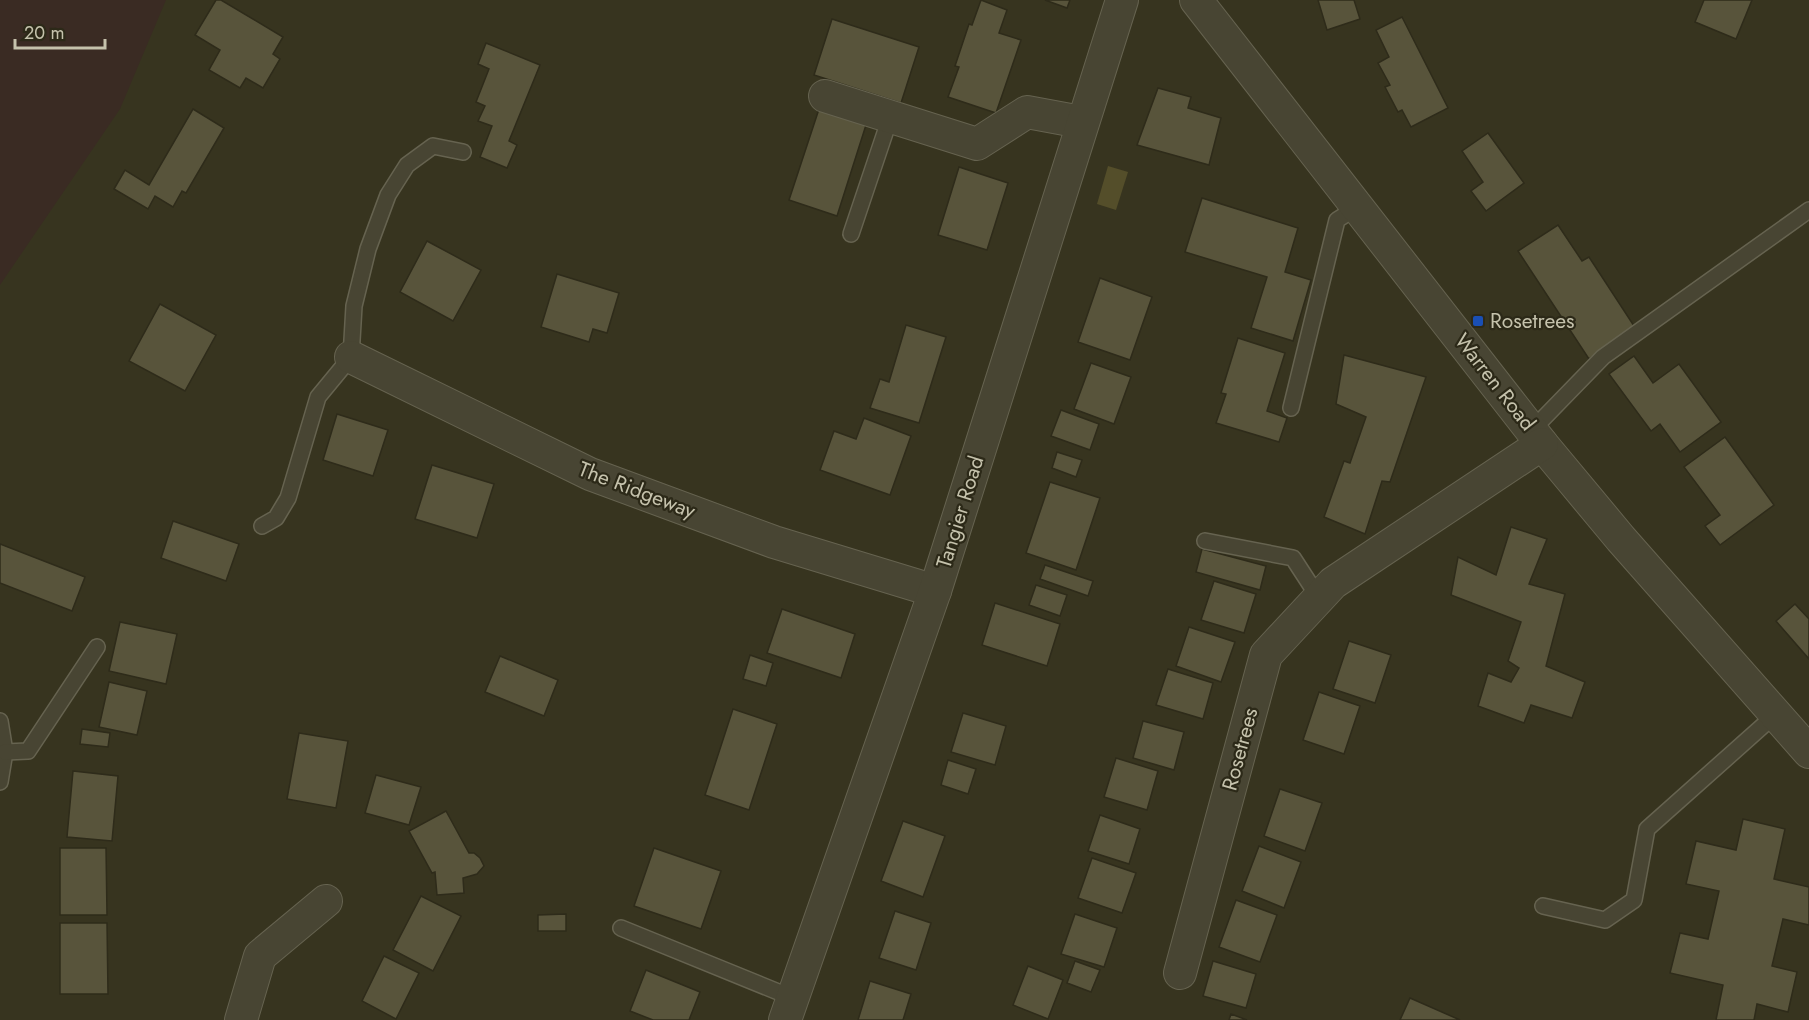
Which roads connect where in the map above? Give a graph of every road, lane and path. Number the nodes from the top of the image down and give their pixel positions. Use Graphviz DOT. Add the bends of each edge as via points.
graph roads {
  1 [pos="1122,0"];
  2 [pos="1196,0"];
  3 [pos="825,96"];
  4 [pos="890,118"];
  5 [pos="1082,122"];
  6 [pos="463,152"];
  7 [pos="1359,206"];
  8 [pos="1809,210"];
  9 [pos="851,234"];
  10 [pos="351,357"];
  11 [pos="1291,408"];
  12 [pos="1537,437"];
  13 [pos="262,526"];
  14 [pos="1205,541"];
  15 [pos="935,591"];
  16 [pos="1319,598"];
  17 [pos="97,647"];
  18 [pos="1775,715"];
  19 [pos="0,721"];
  20 [pos="5,752"];
  21 [pos="1809,752"];
  22 [pos="0,782"];
  23 [pos="326,901"];
  24 [pos="1543,906"];
  25 [pos="621,928"];
  26 [pos="1180,973"];
  27 [pos="789,1009"];
  28 [pos="241,1020"];
  1 -- 5 [label="street, Tangier Road"];
  2 -- 7 [label="street, Warren Road"];
  3 -- 4 [label="street"];
  4 -- 5 [label="street" via="976,144 1027,112"];
  4 -- 9 [label="lane"];
  5 -- 15 [label="street, Tangier Road"];
  6 -- 10 [label="lane" via="433,146 407,165 388,195 368,249 354,306"];
  7 -- 11 [label="lane" via="1337,220"];
  7 -- 12 [label="street, Warren Road"];
  8 -- 12 [label="lane" via="1603,357"];
  10 -- 13 [label="lane" via="318,397 288,498 276,518"];
  10 -- 15 [label="street, The Ridgeway" via="590,474 774,542"];
  12 -- 16 [label="street, Rosetrees" via="1333,583"];
  12 -- 18 [label="street, Warren Road"];
  14 -- 16 [label="lane" via="1293,558"];
  15 -- 27 [label="street, Tangier Road"];
  16 -- 26 [label="street, Rosetrees" via="1266,655"];
  17 -- 20 [label="lane" via="28,751"];
  18 -- 21 [label="street, Warren Road"];
  18 -- 24 [label="lane" via="1647,829 1634,900 1605,920"];
  19 -- 20 [label="lane"];
  20 -- 22 [label="lane"];
  23 -- 28 [label="street" via="260,956"];
  25 -- 27 [label="lane"];
}
